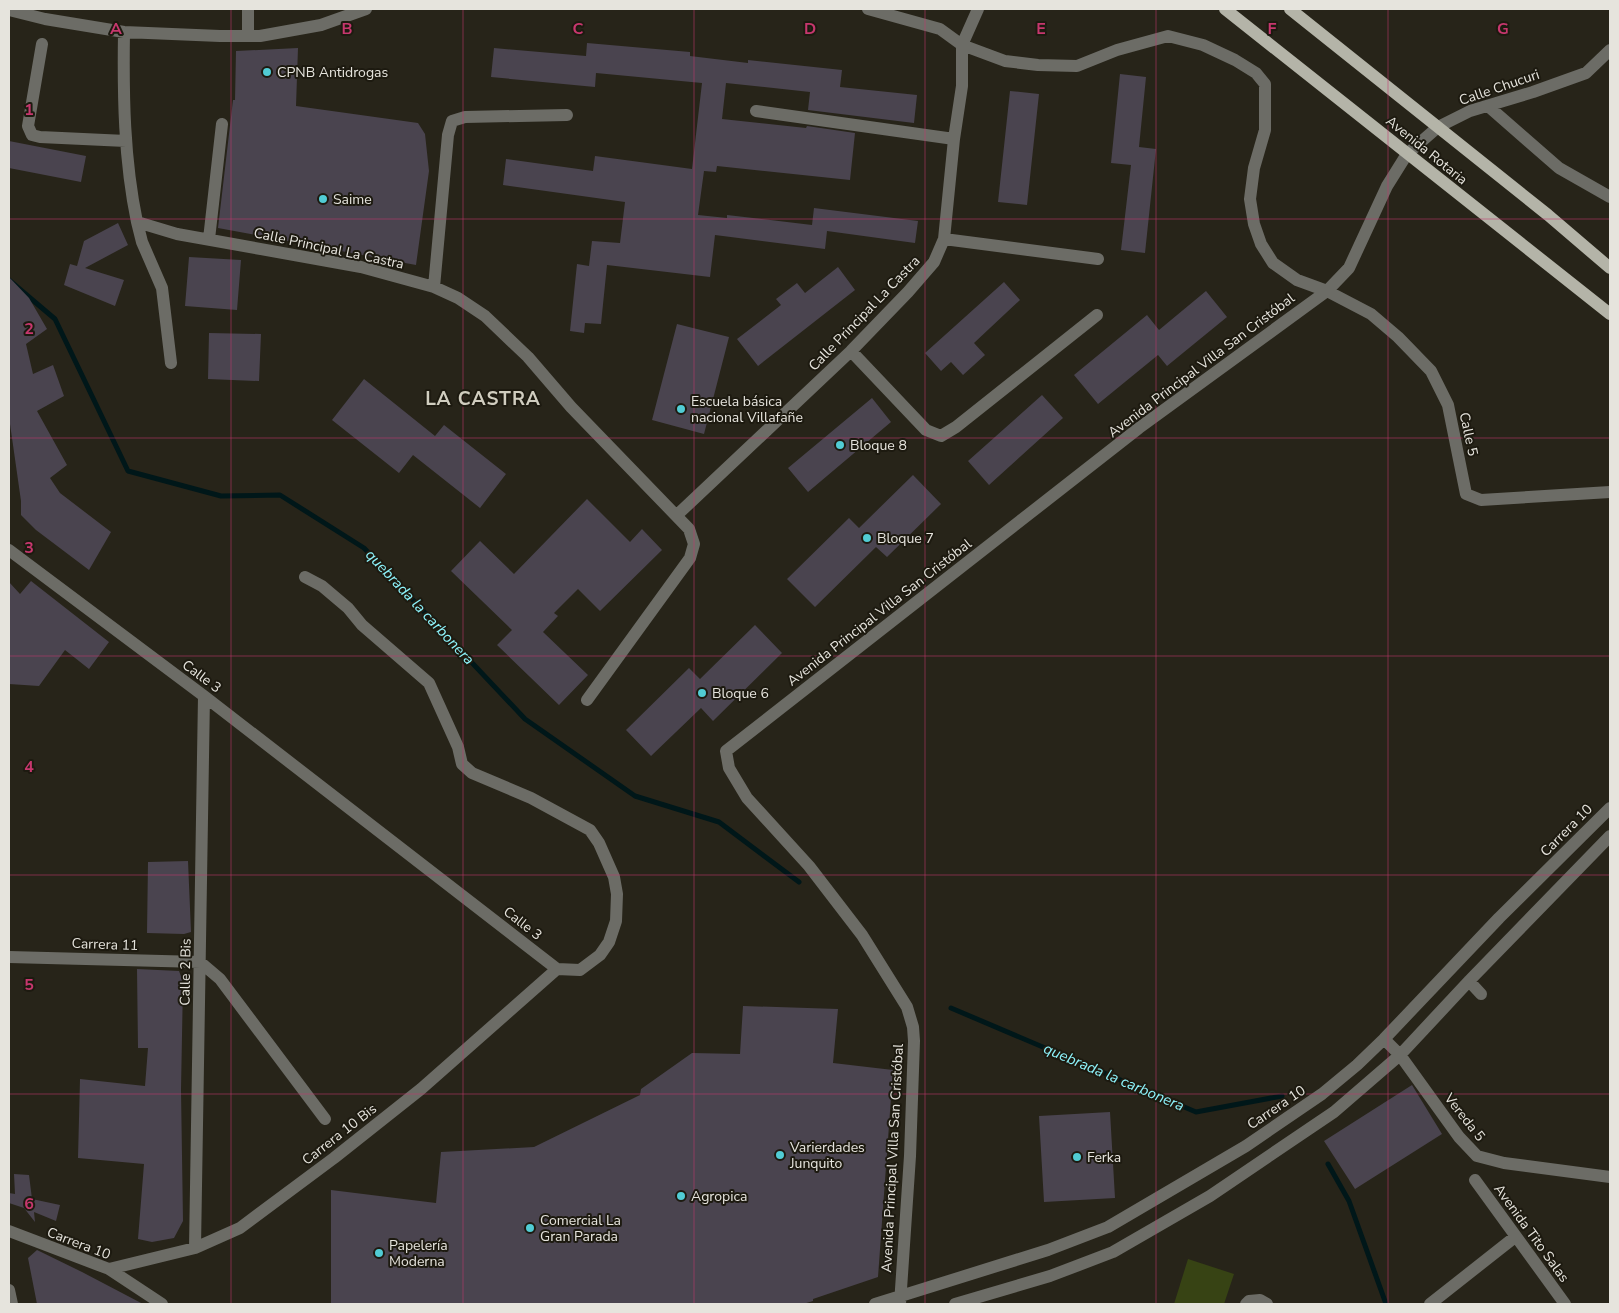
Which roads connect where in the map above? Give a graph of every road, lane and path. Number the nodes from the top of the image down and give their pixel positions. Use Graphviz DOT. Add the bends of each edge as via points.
graph roads {
  1 [pos="248,9"];
  2 [pos="366,9"];
  3 [pos="868,9"];
  4 [pos="978,9"];
  5 [pos="1225,9"];
  6 [pos="1290,9"];
  7 [pos="9,10"];
  8 [pos="46,14"];
  9 [pos="124,32"];
  10 [pos="248,36"];
  11 [pos="42,44"];
  12 [pos="962,45"];
  13 [pos="1610,50"];
  14 [pos="1488,106"];
  15 [pos="756,111"];
  16 [pos="567,115"];
  17 [pos="222,124"];
  18 [pos="1438,127"];
  19 [pos="954,139"];
  20 [pos="126,141"];
  21 [pos="1407,154"];
  22 [pos="1610,197"];
  23 [pos="137,222"];
  24 [pos="944,239"];
  25 [pos="209,240"];
  26 [pos="1098,259"];
  27 [pos="1610,268"];
  28 [pos="434,287"];
  29 [pos="1327,290"];
  30 [pos="1610,314"];
  31 [pos="1097,315"];
  32 [pos="851,351"];
  33 [pos="171,363"];
  34 [pos="1610,492"];
  35 [pos="677,515"];
  36 [pos="9,550"];
  37 [pos="305,577"];
  38 [pos="204,696"];
  39 [pos="587,700"];
  40 [pos="1610,808"];
  41 [pos="1610,836"];
  42 [pos="9,957"];
  43 [pos="200,962"];
  44 [pos="558,969"];
  45 [pos="1469,981"];
  46 [pos="1481,994"];
  47 [pos="1384,1039"];
  48 [pos="1400,1055"];
  49 [pos="325,1119"];
  50 [pos="1610,1177"];
  51 [pos="1475,1180"];
  52 [pos="9,1231"];
  53 [pos="1515,1237"];
  54 [pos="195,1248"];
  55 [pos="109,1270"];
  56 [pos="9,1290"];
  57 [pos="900,1301"];
  58 [pos="12,1304"];
  59 [pos="162,1304"];
  60 [pos="875,1304"];
  61 [pos="955,1304"];
  62 [pos="1246,1304"];
  63 [pos="1266,1304"];
  64 [pos="1430,1304"];
  65 [pos="1565,1304"];
  1 -- 10 [label="street"];
  2 -- 10 [label="street" via="321,25"];
  3 -- 12 [label="street" via="940,29"];
  4 -- 12 [label="street"];
  5 -- 21 [label="main road, Avenida Rotaria"];
  6 -- 18 [label="main road, Avenida Rotaria"];
  7 -- 8 [label="street"];
  8 -- 9 [label="street"];
  9 -- 10 [label="street"];
  9 -- 20 [label="street"];
  11 -- 20 [label="street" via="28,126 32,135"];
  12 -- 19 [label="street, Calle Principal La Castra" via="962,86"];
  12 -- 29 [label="street" via="1006,61 1076,66 1117,50 1168,36 1203,45 1256,73 1265,84 1266,130 1254,168 1250,199 1254,224 1273,263 1297,280"];
  13 -- 14 [label="street, Calle Chucuri" via="1586,73"];
  14 -- 18 [label="street, Calle Chucuri"];
  14 -- 22 [label="street" via="1560,168"];
  15 -- 19 [label="street"];
  16 -- 28 [label="street" via="465,117 452,121"];
  17 -- 25 [label="street"];
  18 -- 21 [label="street, Calle Chucuri"];
  18 -- 27 [label="main road, Avenida Rotaria"];
  19 -- 24 [label="street, Calle Principal La Castra"];
  20 -- 23 [label="street"];
  21 -- 29 [label="street, Calle Chucuri" via="1387,186 1349,268"];
  21 -- 30 [label="main road, Avenida Rotaria"];
  23 -- 25 [label="street, Calle Principal La Castra"];
  23 -- 33 [label="street" via="162,288"];
  24 -- 26 [label="street"];
  24 -- 32 [label="street, Calle Principal La Castra" via="934,262"];
  25 -- 28 [label="street, Calle Principal La Castra" via="361,267"];
  28 -- 35 [label="street, Calle Principal La Castra" via="485,316"];
  29 -- 34 [label="street, Calle 5" via="1371,314 1431,372 1448,405 1466,494 1481,500"];
  29 -- 57 [label="street, Avenida Principal Villa San Cristóbal" via="1139,428 726,751 729,768 747,798 809,866 862,935 907,1007 914,1041"];
  31 -- 32 [label="street" via="941,436 926,430"];
  32 -- 35 [label="street, Calle Principal La Castra"];
  35 -- 39 [label="street, Calle Principal La Castra" via="689,529 694,544 690,558"];
  36 -- 38 [label="street, Calle 3"];
  37 -- 44 [label="street" via="322,586 348,608 362,625 429,683 458,747 462,764 472,773 531,798 590,830 599,843 614,877 616,921 609,942 600,955 580,970"];
  38 -- 43 [label="street, Calle 2 Bis"];
  38 -- 44 [label="street, Calle 3"];
  40 -- 47 [label="street, Carrera 10"];
  41 -- 45 [label="street"];
  42 -- 43 [label="street, Carrera 11"];
  43 -- 49 [label="street" via="220,979"];
  43 -- 54 [label="street, Calle 2 Bis"];
  44 -- 54 [label="street, Carrera 10 Bis" via="421,1089 334,1158 240,1228"];
  45 -- 46 [label="street"];
  45 -- 48 [label="street"];
  47 -- 48 [label="street, Vereda 5"];
  47 -- 57 [label="street, Carrera 10" via="1322,1094 1246,1146 1108,1228"];
  48 -- 50 [label="street, Vereda 5" via="1459,1137 1477,1156 1504,1163"];
  48 -- 61 [label="street" via="1334,1112 1161,1226 1113,1252 1050,1276"];
  51 -- 53 [label="street, Avenida Tito Salas"];
  52 -- 55 [label="street, Carrera 10"];
  53 -- 64 [label="street"];
  53 -- 65 [label="street, Avenida Tito Salas"];
  54 -- 55 [label="street, Carrera 10 Bis"];
  55 -- 59 [label="street, Carrera 10"];
  56 -- 58 [label="street"];
  57 -- 60 [label="street, Carrera 10"];
  62 -- 63 [label="street" via="1260,1300"];
}
